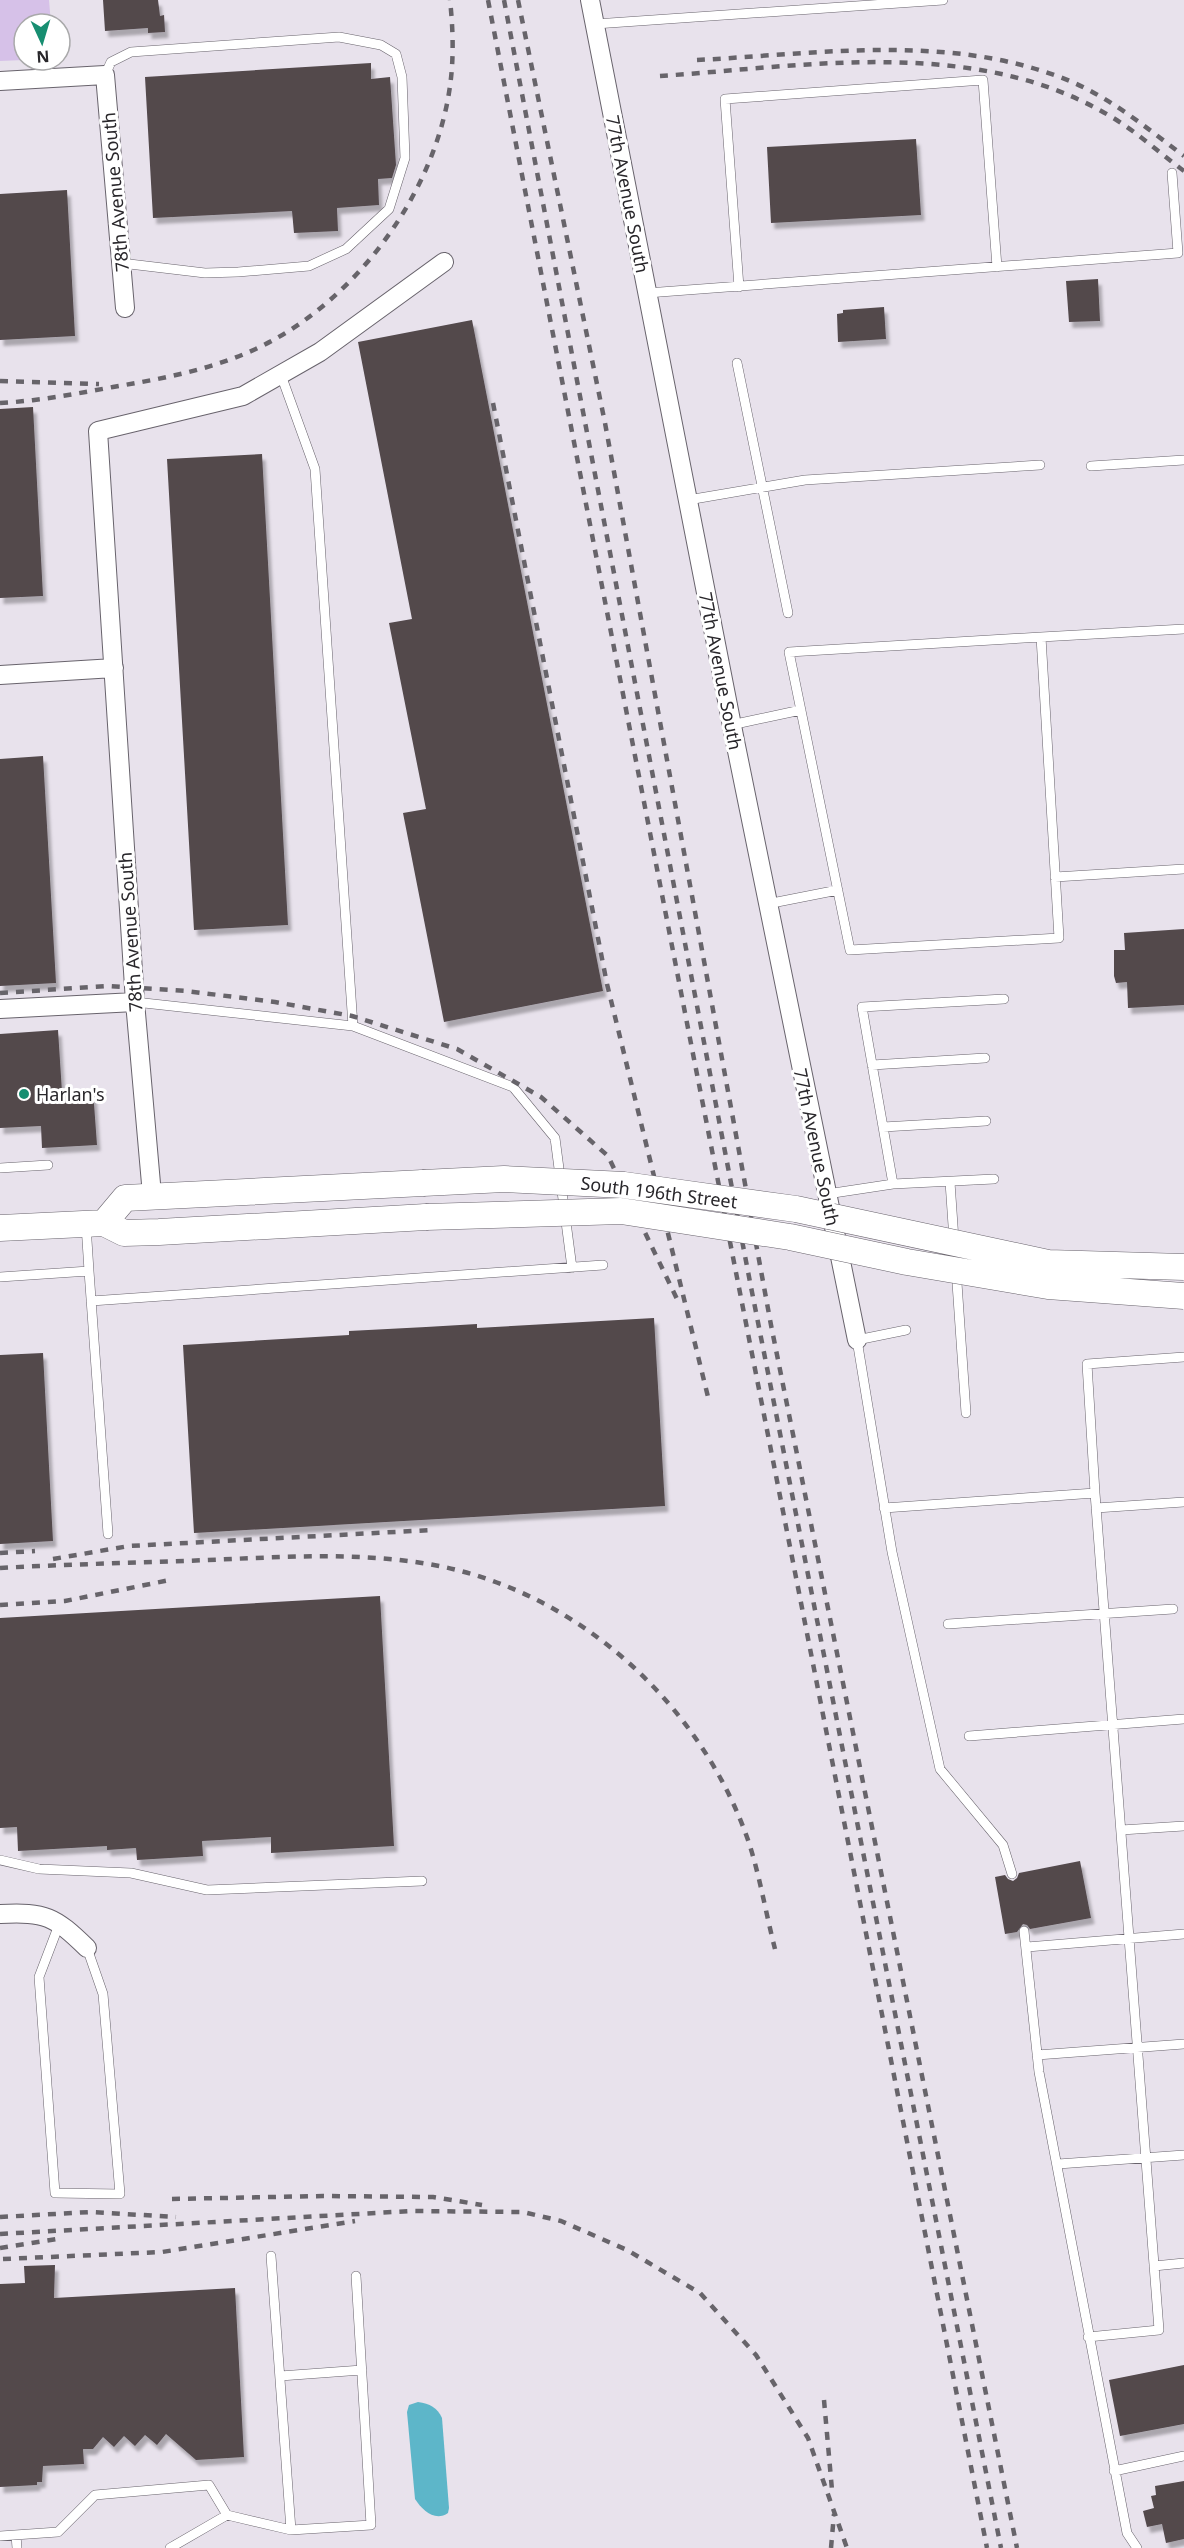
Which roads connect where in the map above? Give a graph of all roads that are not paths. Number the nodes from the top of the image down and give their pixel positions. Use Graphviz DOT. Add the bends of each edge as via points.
graph roads {
  1 [pos="590,0"];
  2 [pos="943,0"];
  3 [pos="595,24"];
  4 [pos="105,75"];
  5 [pos="0,81"];
  6 [pos="1172,172"];
  7 [pos="444,262"];
  8 [pos="121,263"];
  9 [pos="997,267"];
  10 [pos="739,287"];
  11 [pos="647,293"];
  12 [pos="125,309"];
  13 [pos="737,363"];
  14 [pos="281,375"];
  15 [pos="1184,460"];
  16 [pos="1040,465"];
  17 [pos="1091,466"];
  18 [pos="762,487"];
  19 [pos="688,500"];
  20 [pos="788,613"];
  21 [pos="1184,629"];
  22 [pos="1041,637"];
  23 [pos="114,668"];
  24 [pos="0,675"];
  25 [pos="801,710"];
  26 [pos="731,724"];
  27 [pos="1184,869"];
  28 [pos="1055,877"];
  29 [pos="838,890"];
  30 [pos="767,904"];
  31 [pos="1004,999"];
  32 [pos="135,1002"];
  33 [pos="0,1009"];
  34 [pos="353,1026"];
  35 [pos="985,1058"];
  36 [pos="872,1065"];
  37 [pos="986,1121"];
  38 [pos="883,1127"];
  39 [pos="48,1165"];
  40 [pos="0,1168"];
  41 [pos="994,1179"];
  42 [pos="950,1182"];
  43 [pos="892,1184"];
  44 [pos="827,1194"];
  45 [pos="152,1195"];
  46 [pos="95,1223"];
  47 [pos="0,1228"];
  48 [pos="603,1265"];
  49 [pos="1184,1267"];
  50 [pos="572,1268"];
  51 [pos="89,1271"];
  52 [pos="0,1277"];
  53 [pos="1184,1296"];
  54 [pos="91,1301"];
  55 [pos="906,1330"];
  56 [pos="857,1340"];
  57 [pos="1184,1357"];
  58 [pos="966,1413"];
  59 [pos="1095,1493"];
  60 [pos="1184,1502"];
  61 [pos="884,1508"];
  62 [pos="1096,1508"];
  63 [pos="108,1534"];
  64 [pos="1173,1609"];
  65 [pos="1105,1613"];
  66 [pos="948,1624"];
  67 [pos="1184,1719"];
  68 [pos="1113,1725"];
  69 [pos="969,1736"];
  70 [pos="1184,1826"];
  71 [pos="1121,1830"];
  72 [pos="0,1860"];
  73 [pos="1012,1874"];
  74 [pos="422,1881"];
  75 [pos="0,1914"];
  76 [pos="60,1923"];
  77 [pos="1024,1930"];
  78 [pos="1184,1935"];
  79 [pos="1129,1938"];
  80 [pos="1027,1947"];
  81 [pos="87,1948"];
  82 [pos="1184,2044"];
  83 [pos="1137,2048"];
  84 [pos="1037,2055"];
  85 [pos="1184,2155"];
  86 [pos="1146,2157"];
  87 [pos="1058,2164"];
  88 [pos="271,2256"];
  89 [pos="1184,2263"];
  90 [pos="1154,2265"];
  91 [pos="356,2277"];
  92 [pos="1088,2337"];
  93 [pos="362,2370"];
  94 [pos="280,2376"];
  95 [pos="1184,2456"];
  96 [pos="1114,2471"];
  97 [pos="227,2515"];
  98 [pos="291,2530"];
  99 [pos="16,2535"];
  100 [pos="0,2536"];
  101 [pos="16,2548"];
  102 [pos="170,2548"];
  103 [pos="1137,2548"];
  1 -- 3 [label="street, 77th Avenue South"];
  2 -- 3 [label="lane"];
  3 -- 11 [label="street, 77th Avenue South"];
  4 -- 5 [label="street"];
  4 -- 8 [label="street, 78th Avenue South"];
  4 -- 8 [label="lane" via="111,62 131,52 339,37 381,45 396,54 402,77 405,158 389,209 346,249 309,266 238,272 205,273"];
  6 -- 9 [label="lane" via="1178,254"];
  7 -- 14 [label="street" via="320,352"];
  8 -- 12 [label="street, 78th Avenue South"];
  9 -- 10 [label="lane"];
  9 -- 10 [label="lane" via="983,80 748,97 724,99"];
  10 -- 11 [label="lane"];
  11 -- 19 [label="street, 77th Avenue South"];
  13 -- 18 [label="lane"];
  14 -- 23 [label="street, 78th Avenue South" via="243,396 98,431"];
  14 -- 34 [label="lane" via="315,469"];
  15 -- 17 [label="lane"];
  16 -- 18 [label="lane" via="805,480"];
  18 -- 19 [label="lane"];
  18 -- 20 [label="lane"];
  19 -- 26 [label="street, 77th Avenue South"];
  21 -- 22 [label="lane"];
  22 -- 25 [label="lane" via="789,652"];
  22 -- 28 [label="lane"];
  23 -- 24 [label="street"];
  23 -- 32 [label="street, 78th Avenue South"];
  25 -- 26 [label="lane"];
  25 -- 29 [label="lane"];
  26 -- 30 [label="street, 77th Avenue South"];
  27 -- 28 [label="lane"];
  28 -- 29 [label="lane" via="1059,938 850,950"];
  29 -- 30 [label="lane"];
  30 -- 44 [label="street, 77th Avenue South"];
  31 -- 36 [label="lane" via="862,1007"];
  32 -- 33 [label="street"];
  32 -- 34 [label="lane"];
  32 -- 45 [label="street, 78th Avenue South"];
  34 -- 50 [label="lane" via="513,1087 555,1138"];
  35 -- 36 [label="lane"];
  36 -- 38 [label="lane"];
  37 -- 38 [label="lane"];
  38 -- 43 [label="lane"];
  39 -- 40 [label="lane"];
  41 -- 42 [label="lane"];
  42 -- 43 [label="lane"];
  42 -- 58 [label="lane"];
  43 -- 44 [label="lane"];
  44 -- 56 [label="street, 77th Avenue South"];
  45 -- 46 [label="main road, South 196th Street" via="125,1198"];
  45 -- 49 [label="main road, South 196th Street, bridge" via="504,1179 624,1185 796,1209 1048,1263"];
  46 -- 47 [label="main road, South 196th Street"];
  46 -- 51 [label="lane"];
  46 -- 53 [label="main road, South 196th Street, bridge" via="136,1233 621,1211 790,1237 1048,1286"];
  48 -- 50 [label="lane"];
  50 -- 54 [label="lane"];
  51 -- 52 [label="lane"];
  51 -- 54 [label="lane"];
  54 -- 63 [label="lane"];
  55 -- 56 [label="lane"];
  56 -- 61 [label="lane"];
  57 -- 59 [label="lane" via="1087,1364"];
  59 -- 61 [label="lane"];
  59 -- 62 [label="lane"];
  60 -- 62 [label="lane"];
  61 -- 73 [label="lane" via="940,1769 1003,1845"];
  62 -- 65 [label="lane"];
  64 -- 65 [label="lane"];
  65 -- 66 [label="lane"];
  65 -- 68 [label="lane"];
  67 -- 68 [label="lane"];
  68 -- 69 [label="lane"];
  68 -- 71 [label="lane"];
  70 -- 71 [label="lane"];
  71 -- 79 [label="lane"];
  72 -- 74 [label="lane" via="39,1869 131,1873 207,1890"];
  75 -- 76 [label="street" via="31,1913"];
  76 -- 81 [label="street"];
  76 -- 81 [label="lane" via="39,1977 55,2193 120,2194 103,1994"];
  77 -- 80 [label="lane"];
  78 -- 79 [label="lane"];
  79 -- 80 [label="lane"];
  79 -- 83 [label="lane"];
  80 -- 84 [label="lane"];
  82 -- 83 [label="lane"];
  83 -- 84 [label="lane"];
  83 -- 86 [label="lane"];
  84 -- 87 [label="lane"];
  85 -- 86 [label="lane"];
  86 -- 87 [label="lane"];
  86 -- 90 [label="lane"];
  87 -- 92 [label="lane"];
  88 -- 94 [label="lane"];
  89 -- 90 [label="lane"];
  90 -- 92 [label="lane" via="1159,2330"];
  91 -- 93 [label="lane"];
  92 -- 96 [label="lane"];
  93 -- 94 [label="lane"];
  93 -- 98 [label="lane" via="371,2525"];
  94 -- 98 [label="lane"];
  95 -- 96 [label="lane"];
  96 -- 103 [label="lane" via="1126,2533"];
  97 -- 98 [label="lane"];
  97 -- 99 [label="lane" via="208,2485 94,2495 58,2532"];
  97 -- 102 [label="lane"];
  99 -- 100 [label="lane"];
  99 -- 101 [label="lane"];
}
